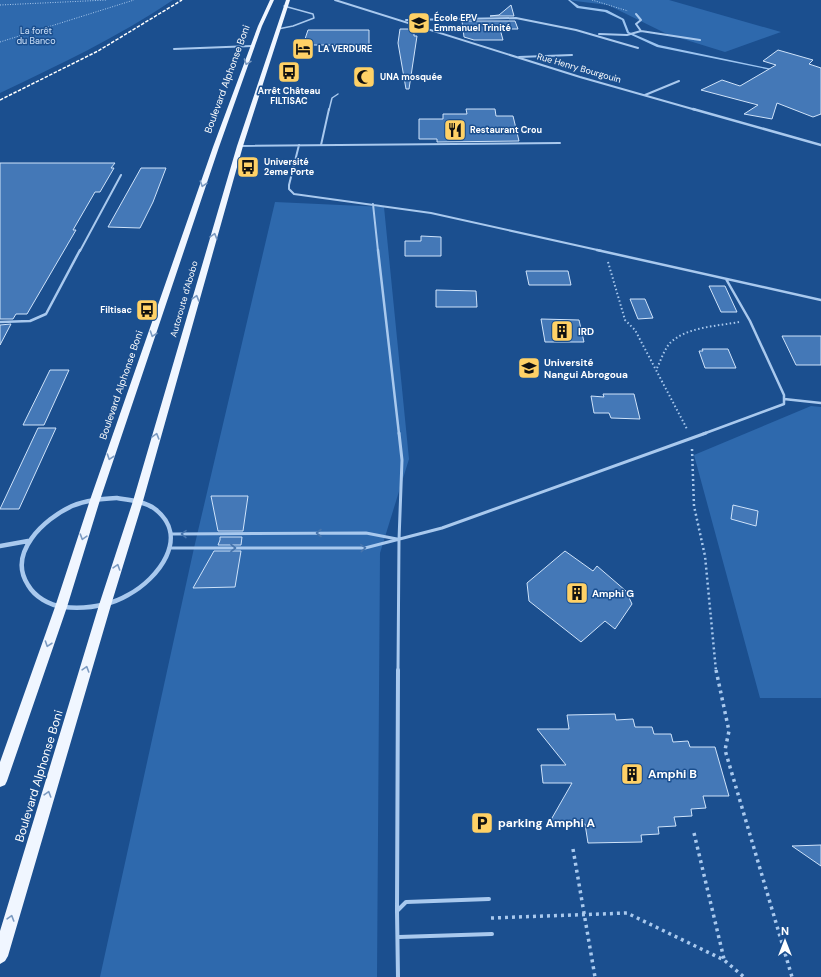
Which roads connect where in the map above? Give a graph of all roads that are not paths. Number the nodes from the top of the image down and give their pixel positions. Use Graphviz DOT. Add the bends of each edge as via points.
graph roads {
  1 [pos="272,0"];
  2 [pos="288,0"];
  3 [pos="335,0"];
  4 [pos="284,6"];
  5 [pos="636,14"];
  6 [pos="402,20"];
  7 [pos="277,29"];
  8 [pos="641,31"];
  9 [pos="593,34"];
  10 [pos="700,40"];
  11 [pos="252,46"];
  12 [pos="638,48"];
  13 [pos="174,49"];
  14 [pos="572,55"];
  15 [pos="519,57"];
  16 [pos="679,81"];
  17 [pos="338,94"];
  18 [pos="644,95"];
  19 [pos="560,144"];
  20 [pos="299,145"];
  21 [pos="321,145"];
  22 [pos="821,145"];
  23 [pos="240,146"];
  24 [pos="121,174"];
  25 [pos="373,204"];
  26 [pos="726,279"];
  27 [pos="821,300"];
  28 [pos="0,322"];
  29 [pos="784,399"];
  30 [pos="821,403"];
  31 [pos="95,500"];
  32 [pos="138,501"];
  33 [pos="171,534"];
  34 [pos="399,540"];
  35 [pos="28,541"];
  36 [pos="0,546"];
  37 [pos="170,548"];
  38 [pos="105,605"];
  39 [pos="61,607"];
  40 [pos="0,781"];
  41 [pos="489,899"];
  42 [pos="398,911"];
  43 [pos="492,934"];
  44 [pos="399,937"];
  45 [pos="0,956"];
  46 [pos="398,977"];
  1 -- 11 [label="main road, Boulevard Alphonse Boni"];
  2 -- 4 [label="main road, Autoroute d'Abobo"];
  3 -- 6 [label="street, Rue Henry Bourgouin"];
  4 -- 7 [label="main road, Autoroute d'Abobo"];
  4 -- 7 [label="lane" via="313,14 314,18"];
  5 -- 8 [label="street" via="641,20 636,24"];
  6 -- 9 [label="street" via="516,18"];
  6 -- 15 [label="street, Rue Henry Bourgouin"];
  7 -- 23 [label="main road, Autoroute d'Abobo"];
  8 -- 9 [label="street" via="629,35"];
  8 -- 10 [label="street"];
  9 -- 12 [label="street"];
  11 -- 13 [label="street"];
  11 -- 31 [label="main road, Boulevard Alphonse Boni, one-way"];
  14 -- 15 [label="street"];
  15 -- 18 [label="street, Rue Henry Bourgouin"];
  16 -- 18 [label="street"];
  17 -- 21 [label="lane" via="332,98"];
  18 -- 22 [label="street, Rue Henry Bourgouin"];
  19 -- 21 [label="lane"];
  20 -- 21 [label="lane"];
  20 -- 23 [label="lane"];
  20 -- 25 [label="lane" via="289,185 290,191 300,195"];
  32 -- 23 [label="main road, Autoroute d'Abobo, one-way"];
  24 -- 28 [label="lane" via="46,314 27,322"];
  25 -- 26 [label="lane" via="431,213"];
  25 -- 34 [label="lane" via="402,460"];
  26 -- 27 [label="lane"];
  26 -- 29 [label="lane" via="750,321"];
  29 -- 30 [label="lane"];
  29 -- 34 [label="lane" via="784,404 774,409 442,528"];
  31 -- 32 [label="street" via="117,498"];
  31 -- 35 [label="street" via="68,508 45,522"];
  31 -- 39 [label="main road, Boulevard Alphonse Boni, one-way"];
  32 -- 33 [label="street" via="154,508 166,520"];
  38 -- 32 [label="main road, Autoroute d'Abobo, one-way"];
  34 -- 33 [label="lane, one-way" via="366,533"];
  33 -- 37 [label="street"];
  37 -- 34 [label="lane, one-way" via="365,548"];
  34 -- 42 [label="lane"];
  35 -- 36 [label="street"];
  35 -- 39 [label="street" via="20,562 23,582 38,598"];
  37 -- 38 [label="street" via="162,567 148,583 128,596"];
  38 -- 39 [label="street"];
  45 -- 38 [label="main road, Boulevard Alphonse Boni, one-way"];
  39 -- 40 [label="main road, Boulevard Alphonse Boni, one-way"];
  41 -- 42 [label="lane" via="406,902"];
  42 -- 44 [label="lane"];
  43 -- 44 [label="lane"];
  44 -- 46 [label="lane"];
}
